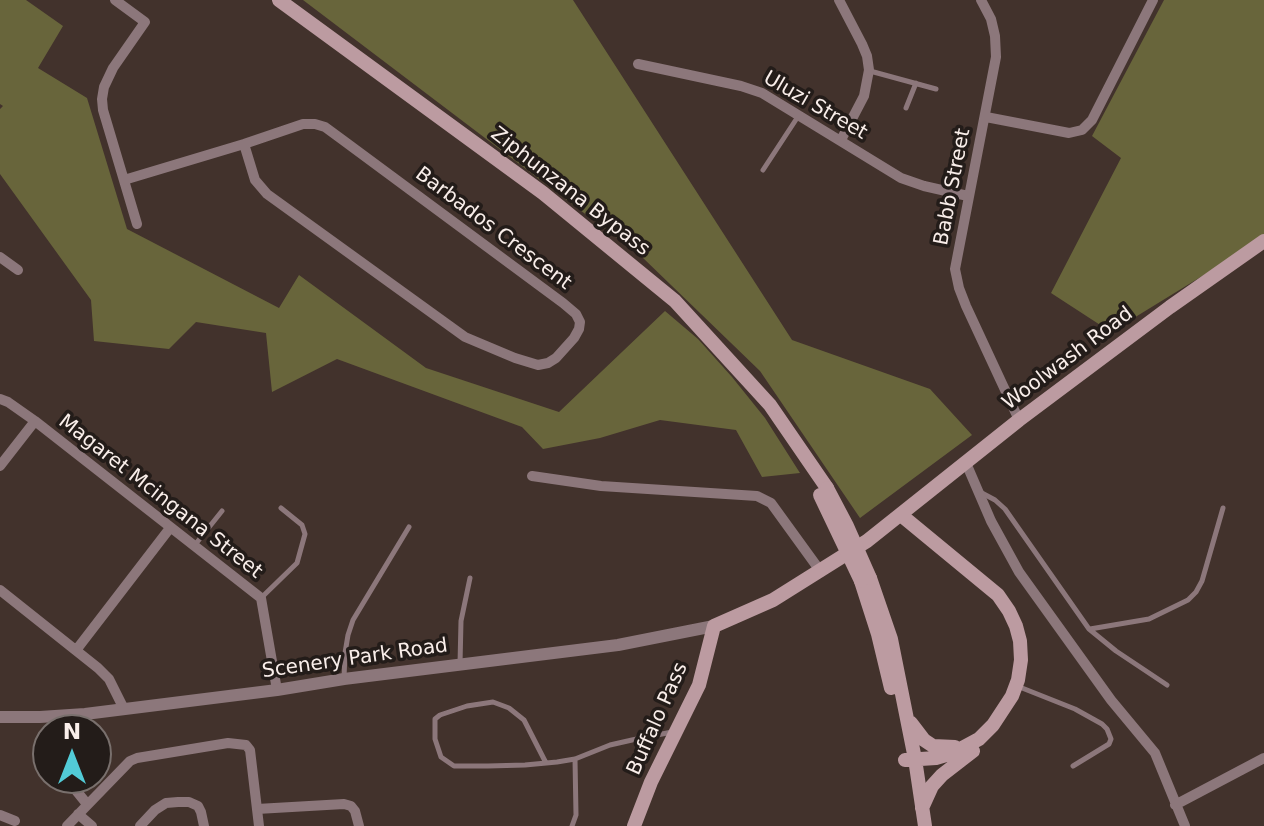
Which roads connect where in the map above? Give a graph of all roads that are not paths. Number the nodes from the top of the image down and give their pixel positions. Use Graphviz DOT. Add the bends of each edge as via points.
graph roads {
  1 [pos="115,0"];
  2 [pos="279,0"];
  3 [pos="839,0"];
  4 [pos="981,0"];
  5 [pos="1153,0"];
  6 [pos="638,64"];
  7 [pos="869,70"];
  8 [pos="916,83"];
  9 [pos="936,89"];
  10 [pos="906,108"];
  11 [pos="799,115"];
  12 [pos="986,117"];
  13 [pos="841,140"];
  14 [pos="244,144"];
  15 [pos="763,170"];
  16 [pos="124,180"];
  17 [pos="968,196"];
  18 [pos="137,224"];
  19 [pos="1264,241"];
  20 [pos="0,257"];
  21 [pos="18,270"];
  22 [pos="0,399"];
  23 [pos="1019,420"];
  24 [pos="35,421"];
  25 [pos="966,463"];
  26 [pos="0,466"];
  27 [pos="532,476"];
  28 [pos="979,492"];
  29 [pos="281,508"];
  30 [pos="1223,508"];
  31 [pos="222,511"];
  32 [pos="901,515"];
  33 [pos="409,527"];
  34 [pos="170,528"];
  35 [pos="193,547"];
  36 [pos="821,572"];
  37 [pos="470,578"];
  38 [pos="865,580"];
  39 [pos="0,590"];
  40 [pos="261,598"];
  41 [pos="714,626"];
  42 [pos="1089,629"];
  43 [pos="77,649"];
  44 [pos="460,665"];
  45 [pos="344,679"];
  46 [pos="1167,685"];
  47 [pos="1016,686"];
  48 [pos="277,690"];
  49 [pos="905,708"];
  50 [pos="124,709"];
  51 [pos="85,714"];
  52 [pos="0,717"];
  53 [pos="32,717"];
  54 [pos="993,725"];
  55 [pos="677,731"];
  56 [pos="979,739"];
  57 [pos="1264,758"];
  58 [pos="575,759"];
  59 [pos="910,760"];
  60 [pos="546,763"];
  61 [pos="1073,766"];
  62 [pos="79,794"];
  63 [pos="87,804"];
  64 [pos="1175,805"];
  65 [pos="257,809"];
  66 [pos="922,809"];
  67 [pos="78,814"];
  68 [pos="0,815"];
  69 [pos="15,821"];
  70 [pos="67,826"];
  71 [pos="92,826"];
  72 [pos="140,826"];
  73 [pos="204,826"];
  74 [pos="259,826"];
  75 [pos="359,826"];
  76 [pos="572,826"];
  77 [pos="634,826"];
  78 [pos="915,826"];
  79 [pos="925,826"];
  80 [pos="1185,826"];
  1 -- 16 [label="street" via="145,22 113,68 102,99"];
  2 -- 38 [label="main road, Ziphunzana Bypass, bridge" via="543,193 675,301 770,405 823,490"];
  3 -- 7 [label="street"];
  4 -- 12 [label="street, Babb Street" via="991,19 996,57"];
  5 -- 12 [label="street" via="1082,130 1069,133"];
  6 -- 11 [label="street, Uluzi Street" via="741,86"];
  7 -- 8 [label="lane"];
  7 -- 13 [label="street" via="864,96"];
  8 -- 9 [label="lane"];
  8 -- 10 [label="lane"];
  11 -- 13 [label="street, Uluzi Street"];
  11 -- 15 [label="lane"];
  12 -- 17 [label="street, Babb Street"];
  13 -- 17 [label="street, Uluzi Street" via="901,178"];
  14 -- 14 [label="street, Barbados Crescent" via="303,124 325,127 576,314 580,322 574,338 556,358 538,365 465,337 267,194 255,180"];
  14 -- 16 [label="street, Barbados Crescent"];
  16 -- 18 [label="street"];
  17 -- 23 [label="street, Babb Street" via="955,269 959,288"];
  19 -- 23 [label="main road, Woolwash Road"];
  20 -- 21 [label="street"];
  22 -- 24 [label="street, Magaret Mcingana Street"];
  23 -- 25 [label="main road, Woolwash Road"];
  24 -- 26 [label="street"];
  24 -- 34 [label="street, Magaret Mcingana Street"];
  25 -- 28 [label="street"];
  25 -- 32 [label="main road, Woolwash Road"];
  27 -- 36 [label="street" via="757,496 771,503"];
  28 -- 42 [label="lane" via="1005,509"];
  28 -- 64 [label="street" via="1019,572 1155,753"];
  29 -- 40 [label="lane" via="305,530 301,554"];
  30 -- 42 [label="lane" via="1202,581 1188,600 1149,619"];
  31 -- 35 [label="lane"];
  32 -- 36 [label="main road, Woolwash Road"];
  32 -- 47 [label="main road" via="1004,603 1020,641"];
  33 -- 45 [label="lane" via="353,620"];
  34 -- 35 [label="street, Magaret Mcingana Street"];
  34 -- 43 [label="street"];
  35 -- 40 [label="street, Magaret Mcingana Street"];
  36 -- 41 [label="main road, Woolwash Road"];
  37 -- 44 [label="lane" via="461,621"];
  38 -- 49 [label="main road" via="891,639"];
  38 -- 59 [label="main road"];
  39 -- 43 [label="street"];
  40 -- 48 [label="street, Magaret Mcingana Street"];
  41 -- 44 [label="street, Scenery Park Road" via="618,645"];
  41 -- 55 [label="main road, Buffalo Pass" via="699,685"];
  42 -- 46 [label="lane"];
  43 -- 50 [label="street" via="109,679"];
  44 -- 45 [label="street, Scenery Park Road"];
  45 -- 48 [label="street, Scenery Park Road"];
  47 -- 54 [label="main road"];
  47 -- 61 [label="lane" via="1075,709 1107,729 1109,744"];
  48 -- 50 [label="street, Scenery Park Road"];
  49 -- 56 [label="main road" via="917,733 933,746 953,748"];
  49 -- 59 [label="main road"];
  50 -- 51 [label="street, Scenery Park Road"];
  52 -- 53 [label="street, Scenery Park Road"];
  54 -- 56 [label="main road"];
  54 -- 66 [label="main road" via="982,743 932,786"];
  55 -- 58 [label="lane" via="610,745"];
  55 -- 77 [label="main road, Buffalo Pass"];
  56 -- 59 [label="main road" via="953,753"];
  57 -- 64 [label="street"];
  58 -- 60 [label="lane"];
  58 -- 76 [label="lane"];
  59 -- 66 [label="main road"];
  59 -- 78 [label="main road"];
  60 -- 60 [label="lane" via="454,766 441,757 435,719 493,702 509,708 524,720"];
  62 -- 63 [label="street"];
  63 -- 65 [label="street" via="130,761 238,743 246,745 252,757"];
  63 -- 67 [label="street"];
  64 -- 80 [label="street"];
  65 -- 74 [label="street"];
  65 -- 75 [label="street" via="344,804 355,811"];
  66 -- 79 [label="main road"];
  67 -- 70 [label="street"];
  67 -- 71 [label="street"];
  68 -- 69 [label="street"];
  72 -- 73 [label="street" via="166,803 178,802 198,806"];
}
